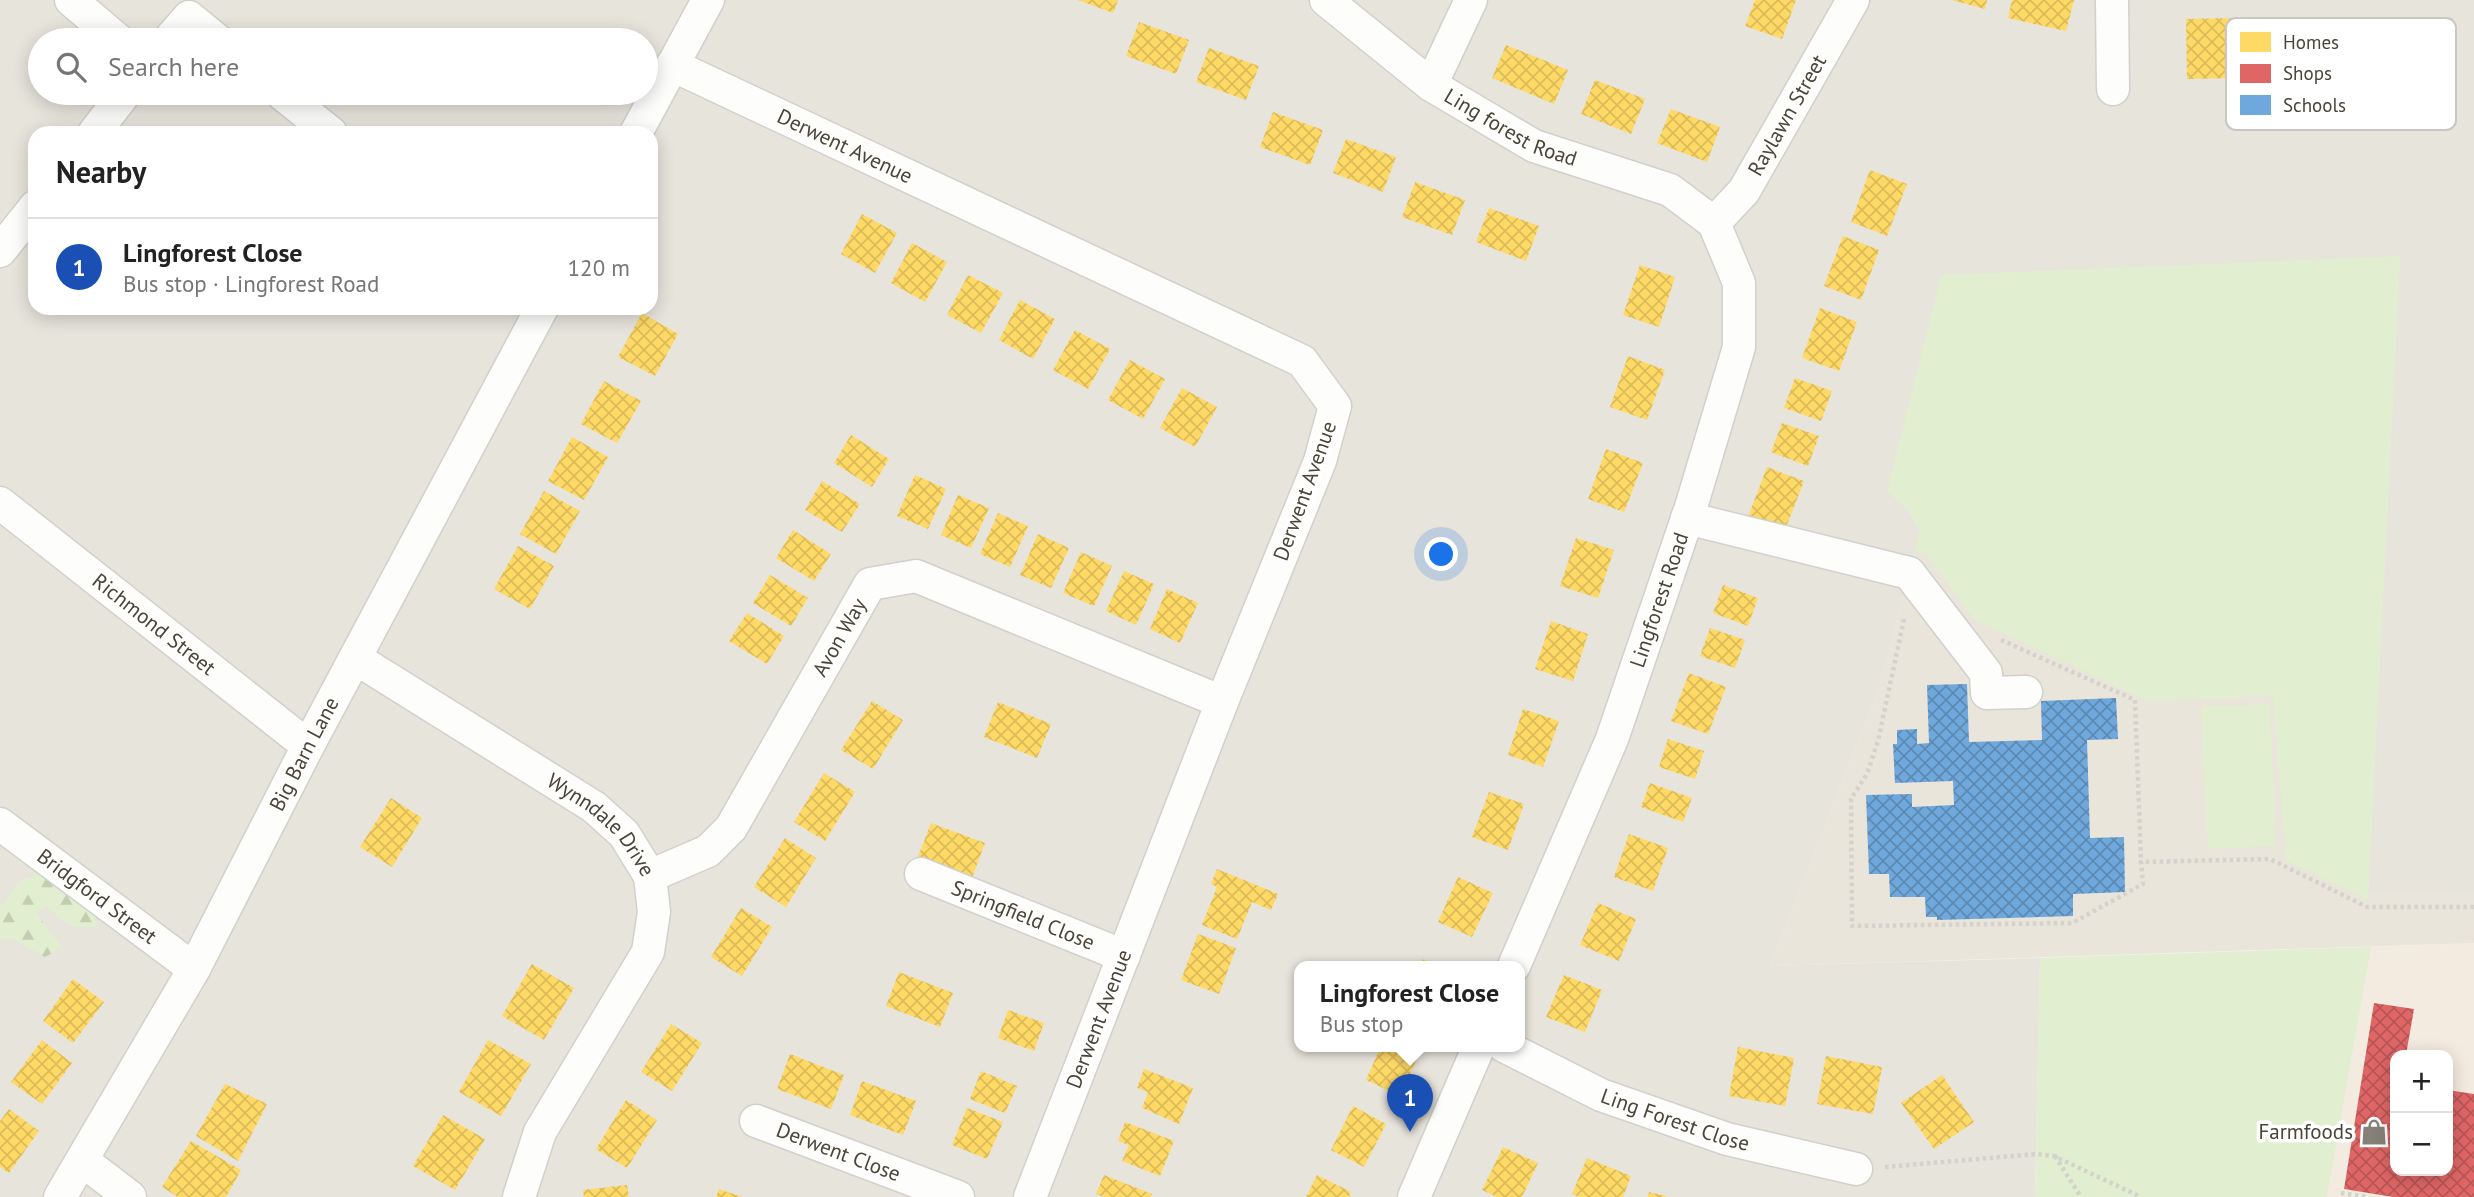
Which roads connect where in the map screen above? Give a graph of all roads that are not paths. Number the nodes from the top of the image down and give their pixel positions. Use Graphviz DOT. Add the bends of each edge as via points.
graph roads {
  1 [pos="71,0"];
  2 [pos="1326,0"];
  3 [pos="1471,0"];
  4 [pos="1853,0"];
  5 [pos="2112,0"];
  6 [pos="696,5"];
  7 [pos="104,28"];
  8 [pos="179,28"];
  9 [pos="202,28"];
  10 [pos="672,65"];
  11 [pos="1431,85"];
  12 [pos="2113,89"];
  13 [pos="658,91"];
  14 [pos="116,105"];
  15 [pos="296,105"];
  16 [pos="651,105"];
  17 [pos="99,126"];
  18 [pos="322,126"];
  19 [pos="640,126"];
  20 [pos="28,216"];
  21 [pos="1714,223"];
  22 [pos="0,251"];
  23 [pos="538,315"];
  24 [pos="0,503"];
  25 [pos="1687,518"];
  26 [pos="355,658"];
  27 [pos="2026,692"];
  28 [pos="1222,702"];
  29 [pos="308,746"];
  30 [pos="0,824"];
  31 [pos="921,874"];
  32 [pos="650,876"];
  33 [pos="1124,956"];
  34 [pos="1516,961"];
  35 [pos="194,969"];
  36 [pos="1476,1052"];
  37 [pos="1516,1052"];
  38 [pos="755,1121"];
  39 [pos="83,1161"];
  40 [pos="1856,1169"];
  41 [pos="60,1197"];
  42 [pos="130,1197"];
  43 [pos="519,1197"];
  44 [pos="958,1197"];
  45 [pos="1030,1197"];
  46 [pos="1414,1197"];
  1 -- 7 [label="street"];
  2 -- 11 [label="street, Ling forest Road"];
  3 -- 11 [label="street"];
  4 -- 21 [label="street, Raylawn Street" via="1744,191"];
  5 -- 12 [label="street"];
  6 -- 10 [label="street"];
  8 -- 9 [label="street" via="189,17"];
  10 -- 13 [label="street"];
  10 -- 28 [label="street, Derwent Avenue" via="1302,361 1335,406 1320,461"];
  11 -- 21 [label="street, Ling forest Road" via="1534,146 1670,190"];
  14 -- 17 [label="street"];
  15 -- 18 [label="street"];
  16 -- 19 [label="street"];
  20 -- 22 [label="street"];
  21 -- 25 [label="street, Lingforest Road" via="1739,283 1739,348"];
  23 -- 26 [label="street, Big Barn Lane"];
  24 -- 29 [label="street, Richmond Street"];
  25 -- 27 [label="street" via="1909,573 1986,673 1987,693"];
  25 -- 34 [label="street, Lingforest Road" via="1612,738"];
  26 -- 29 [label="street, Big Barn Lane"];
  26 -- 32 [label="street, Wynndale Drive" via="594,807 624,834"];
  28 -- 32 [label="street, Avon Way" via="916,576 870,584 731,828 708,851"];
  28 -- 33 [label="street, Derwent Avenue"];
  29 -- 35 [label="street, Big Barn Lane"];
  30 -- 35 [label="street, Bridgford Street"];
  31 -- 33 [label="street, Springfield Close"];
  32 -- 43 [label="street, Wynndale Drive" via="654,912 648,953 540,1132"];
  33 -- 45 [label="street, Derwent Avenue"];
  35 -- 39 [label="street, Big Barn Lane"];
  36 -- 46 [label="street"];
  37 -- 40 [label="street, Ling Forest Close" via="1601,1095 1702,1131"];
  38 -- 44 [label="street, Derwent Close"];
  39 -- 41 [label="street, Big Barn Lane"];
  39 -- 42 [label="street"];
}
